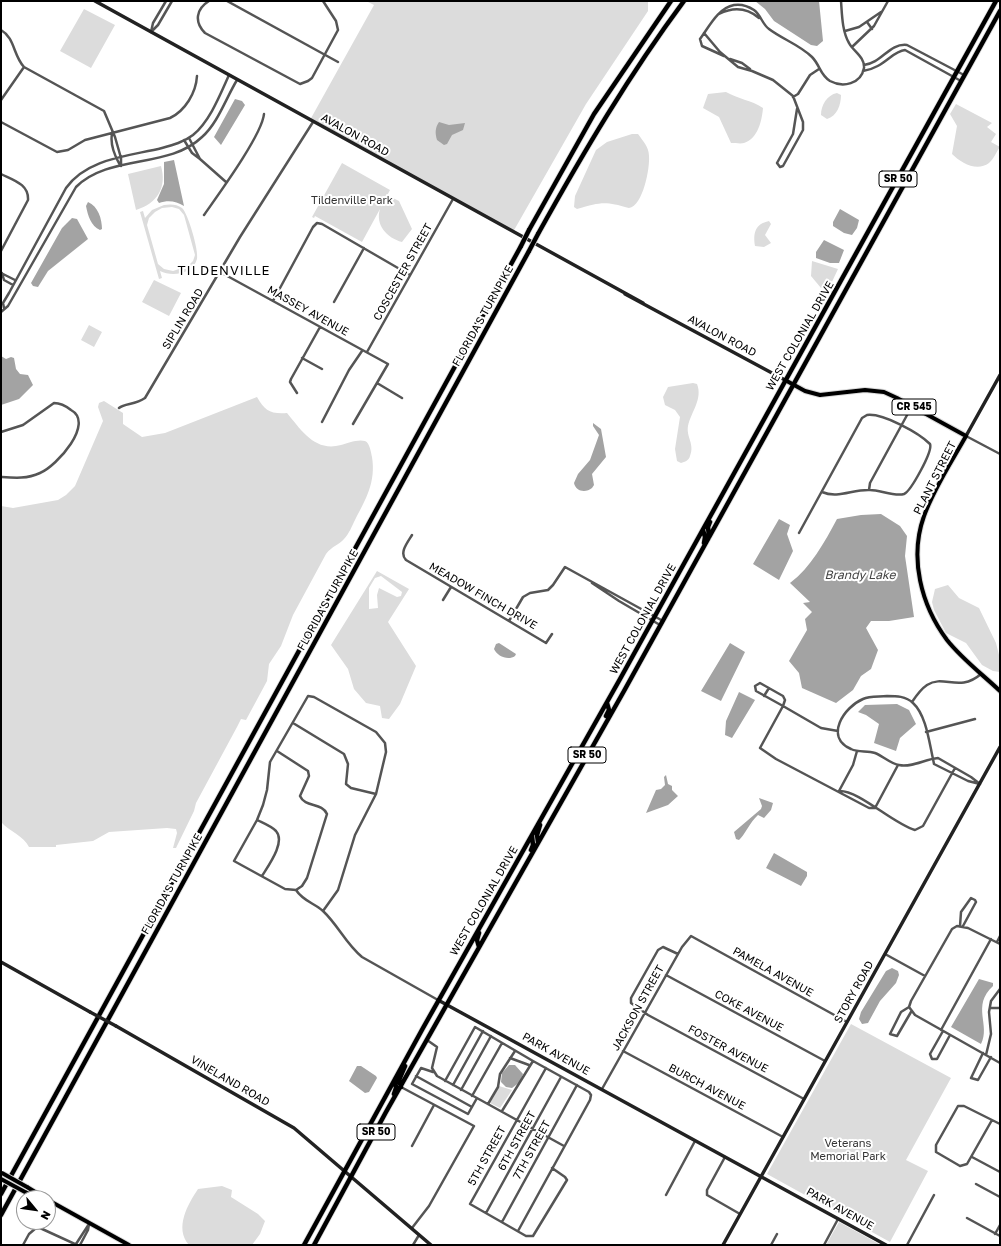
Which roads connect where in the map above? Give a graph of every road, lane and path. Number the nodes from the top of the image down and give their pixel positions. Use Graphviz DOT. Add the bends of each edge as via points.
graph roads {
  1 [pos="95,1"];
  2 [pos="166,1"];
  3 [pos="172,1"];
  4 [pos="209,1"];
  5 [pos="227,1"];
  6 [pos="323,1"];
  7 [pos="671,1"];
  8 [pos="684,1"];
  9 [pos="841,1"];
  10 [pos="888,1"];
  11 [pos="996,1"];
  12 [pos="884,9"];
  13 [pos="1000,10"];
  14 [pos="867,22"];
  15 [pos="872,29"];
  16 [pos="1,30"];
  17 [pos="845,31"];
  18 [pos="151,32"];
  19 [pos="704,33"];
  20 [pos="852,48"];
  21 [pos="325,55"];
  22 [pos="928,55"];
  23 [pos="724,56"];
  24 [pos="728,58"];
  25 [pos="879,60"];
  26 [pos="925,61"];
  27 [pos="338,62"];
  28 [pos="864,65"];
  29 [pos="882,65"];
  30 [pos="24,67"];
  31 [pos="819,70"];
  32 [pos="752,71"];
  33 [pos="863,71"];
  34 [pos="957,72"];
  35 [pos="198,76"];
  36 [pos="229,76"];
  37 [pos="964,76"];
  38 [pos="954,77"];
  39 [pos="237,80"];
  40 [pos="961,81"];
  41 [pos="793,97"];
  42 [pos="1,100"];
  43 [pos="797,109"];
  44 [pos="264,114"];
  45 [pos="1,122"];
  46 [pos="313,122"];
  47 [pos="112,134"];
  48 [pos="189,138"];
  49 [pos="184,140"];
  50 [pos="192,145"];
  51 [pos="118,146"];
  52 [pos="188,147"];
  53 [pos="114,148"];
  54 [pos="785,148"];
  55 [pos="791,152"];
  56 [pos="121,158"];
  57 [pos="116,159"];
  58 [pos="200,159"];
  59 [pos="121,166"];
  60 [pos="1,174"];
  61 [pos="226,182"];
  62 [pos="453,199"];
  63 [pos="883,206"];
  64 [pos="890,210"];
  65 [pos="204,215"];
  66 [pos="364,248"];
  67 [pos="1,251"];
  68 [pos="220,272"];
  69 [pos="2,273"];
  70 [pos="410,275"];
  71 [pos="15,280"];
  72 [pos="13,284"];
  73 [pos="273,301"];
  74 [pos="334,302"];
  75 [pos="4,308"];
  76 [pos="1,312"];
  77 [pos="320,327"];
  78 [pos="362,351"];
  79 [pos="367,352"];
  80 [pos="302,358"];
  81 [pos="322,369"];
  82 [pos="1000,375"];
  83 [pos="785,380"];
  84 [pos="377,383"];
  85 [pos="792,385"];
  86 [pos="298,393"];
  87 [pos="402,398"];
  88 [pos="912,406"];
  89 [pos="119,408"];
  90 [pos="322,422"];
  91 [pos="353,424"];
  92 [pos="901,425"];
  93 [pos="1,432"];
  94 [pos="966,436"];
  95 [pos="1000,454"];
  96 [pos="1,477"];
  97 [pos="869,490"];
  98 [pos="822,492"];
  99 [pos="716,505"];
  100 [pos="703,530"];
  101 [pos="799,533"];
  102 [pos="412,536"];
  103 [pos="709,537"];
  104 [pos="703,549"];
  105 [pos="587,578"];
  106 [pos="451,587"];
  107 [pos="443,600"];
  108 [pos="627,600"];
  109 [pos="625,604"];
  110 [pos="654,618"];
  111 [pos="509,621"];
  112 [pos="662,623"];
  113 [pos="552,634"];
  114 [pos="982,674"];
  115 [pos="620,679"];
  116 [pos="769,688"];
  117 [pos="624,690"];
  118 [pos="1000,691"];
  119 [pos="764,696"];
  120 [pos="912,702"];
  121 [pos="607,703"];
  122 [pos="783,706"];
  123 [pos="975,719"];
  124 [pos="292,723"];
  125 [pos="838,731"];
  126 [pos="926,732"];
  127 [pos="599,735"];
  128 [pos="1000,747"];
  129 [pos="277,751"];
  130 [pos="857,751"];
  131 [pos="933,759"];
  132 [pos="898,765"];
  133 [pos="955,768"];
  134 [pos="952,773"];
  135 [pos="980,784"];
  136 [pos="839,791"];
  137 [pos="376,794"];
  138 [pos="875,808"];
  139 [pos="543,816"];
  140 [pos="257,820"];
  141 [pos="532,836"];
  142 [pos="538,842"];
  143 [pos="528,861"];
  144 [pos="262,876"];
  145 [pos="296,890"];
  146 [pos="323,911"];
  147 [pos="481,925"];
  148 [pos="962,926"];
  149 [pos="691,936"];
  150 [pos="1000,936"];
  151 [pos="991,940"];
  152 [pos="997,942"];
  153 [pos="1000,944"];
  154 [pos="479,947"];
  155 [pos="678,954"];
  156 [pos="885,954"];
  157 [pos="1,962"];
  158 [pos="666,975"];
  159 [pos="925,976"];
  160 [pos="1000,989"];
  161 [pos="438,1000"];
  162 [pos="446,1004"];
  163 [pos="909,1007"];
  164 [pos="990,1008"];
  165 [pos="1000,1008"];
  166 [pos="644,1012"];
  167 [pos="911,1012"];
  168 [pos="847,1022"];
  169 [pos="942,1030"];
  170 [pos="483,1031"];
  171 [pos="950,1035"];
  172 [pos="491,1036"];
  173 [pos="427,1040"];
  174 [pos="502,1044"];
  175 [pos="515,1051"];
  176 [pos="623,1051"];
  177 [pos="985,1054"];
  178 [pos="408,1055"];
  179 [pos="510,1058"];
  180 [pos="991,1058"];
  181 [pos="533,1061"];
  182 [pos="825,1061"];
  183 [pos="1000,1062"];
  184 [pos="529,1065"];
  185 [pos="546,1068"];
  186 [pos="433,1072"];
  187 [pos="416,1076"];
  188 [pos="561,1076"];
  189 [pos="395,1079"];
  190 [pos="445,1081"];
  191 [pos="453,1085"];
  192 [pos="577,1085"];
  193 [pos="401,1087"];
  194 [pos="461,1090"];
  195 [pos="602,1090"];
  196 [pos="472,1096"];
  197 [pos="477,1098"];
  198 [pos="804,1099"];
  199 [pos="488,1104"];
  200 [pos="434,1105"];
  201 [pos="472,1107"];
  202 [pos="502,1111"];
  203 [pos="386,1112"];
  204 [pos="517,1120"];
  205 [pos="992,1120"];
  206 [pos="1000,1124"];
  207 [pos="533,1128"];
  208 [pos="549,1137"];
  209 [pos="783,1137"];
  210 [pos="696,1141"];
  211 [pos="412,1146"];
  212 [pos="564,1146"];
  213 [pos="725,1157"];
  214 [pos="972,1157"];
  215 [pos="552,1168"];
  216 [pos="344,1170"];
  217 [pos="1000,1172"];
  218 [pos="1,1173"];
  219 [pos="761,1176"];
  220 [pos="351,1177"];
  221 [pos="1,1179"];
  222 [pos="976,1184"];
  223 [pos="26,1190"];
  224 [pos="1,1194"];
  225 [pos="666,1195"];
  226 [pos="934,1195"];
  227 [pos="1000,1197"];
  228 [pos="56,1205"];
  229 [pos="486,1214"];
  230 [pos="740,1214"];
  231 [pos="1,1216"];
  232 [pos="967,1218"];
  233 [pos="838,1219"];
  234 [pos="502,1222"];
  235 [pos="89,1224"];
  236 [pos="1000,1225"];
  237 [pos="412,1228"];
  238 [pos="518,1231"];
  239 [pos="777,1234"];
  240 [pos="995,1234"];
  241 [pos="419,1235"];
  242 [pos="1000,1236"];
  243 [pos="23,1245"];
  244 [pos="78,1245"];
  245 [pos="129,1245"];
  246 [pos="304,1245"];
  247 [pos="314,1245"];
  248 [pos="413,1245"];
  249 [pos="431,1245"];
  250 [pos="723,1245"];
  251 [pos="771,1245"];
  252 [pos="824,1245"];
  253 [pos="886,1245"];
  254 [pos="907,1245"];
  1 -- 18 [label="main road, AVALON ROAD / CR 545"];
  2 -- 18 [label="street" via="153,23"];
  3 -- 18 [label="street" via="158,26"];
  4 -- 21 [label="street" via="198,14 198,25 201,30 295,82 308,82"];
  5 -- 21 [label="street"];
  6 -- 21 [label="street" via="338,25"];
  7 -- 224 [label="highway, FLORIDA'S TURNPIKE, bridge" via="598,109 529,230"];
  8 -- 231 [label="highway, FLORIDA'S TURNPIKE, bridge" via="647,51 583,153"];
  9 -- 17 [label="street"];
  10 -- 12 [label="street"];
  11 -- 34 [label="highway, WEST COLONIAL DRIVE / SR 50"];
  12 -- 14 [label="street"];
  12 -- 15 [label="street"];
  13 -- 37 [label="highway, WEST COLONIAL DRIVE / SR 50"];
  14 -- 15 [label="street"];
  14 -- 17 [label="street"];
  15 -- 20 [label="street"];
  16 -- 30 [label="street" via="11,40 17,60"];
  17 -- 20 [label="street"];
  18 -- 36 [label="main road, AVALON ROAD / CR 545"];
  19 -- 23 [label="street"];
  19 -- 23 [label="street" via="699,41 701,45"];
  19 -- 31 [label="street" via="717,16 726,11 741,9 751,12 769,29 809,54"];
  20 -- 28 [label="street" via="862,58"];
  21 -- 27 [label="street"];
  22 -- 25 [label="street" via="910,45 900,44"];
  22 -- 26 [label="street"];
  22 -- 34 [label="street"];
  23 -- 24 [label="street"];
  24 -- 32 [label="street" via="742,63"];
  24 -- 32 [label="street" via="738,67"];
  25 -- 28 [label="street"];
  25 -- 29 [label="street"];
  26 -- 29 [label="street" via="903,50 895,53"];
  26 -- 38 [label="street"];
  28 -- 33 [label="street"];
  29 -- 33 [label="street"];
  30 -- 42 [label="street"];
  30 -- 47 [label="street" via="104,111 109,119"];
  31 -- 33 [label="street" via="831,81 842,84 855,81"];
  31 -- 41 [label="street" via="810,74 798,94"];
  32 -- 41 [label="street" via="776,82"];
  34 -- 37 [label="street"];
  34 -- 38 [label="highway, WEST COLONIAL DRIVE / SR 50"];
  35 -- 47 [label="street" via="197,85 178,114"];
  36 -- 39 [label="main road, AVALON ROAD / CR 545"];
  36 -- 48 [label="street" via="203,124"];
  37 -- 40 [label="highway, WEST COLONIAL DRIVE / SR 50"];
  38 -- 40 [label="street"];
  38 -- 63 [label="highway, WEST COLONIAL DRIVE / SR 50"];
  39 -- 46 [label="main road, AVALON ROAD / CR 545"];
  39 -- 50 [label="street" via="211,127"];
  40 -- 64 [label="highway, WEST COLONIAL DRIVE / SR 50"];
  41 -- 43 [label="street"];
  43 -- 54 [label="street" via="793,134"];
  43 -- 55 [label="street" via="803,122 803,130"];
  44 -- 61 [label="street" via="263,123"];
  45 -- 47 [label="street" via="57,152 68,150 85,140"];
  46 -- 62 [label="main road, AVALON ROAD / CR 545"];
  46 -- 68 [label="street, SIPLIN ROAD"];
  47 -- 51 [label="street"];
  47 -- 53 [label="street"];
  48 -- 49 [label="street"];
  48 -- 50 [label="street"];
  49 -- 52 [label="street"];
  49 -- 56 [label="street"];
  50 -- 52 [label="street"];
  50 -- 58 [label="street"];
  51 -- 53 [label="street"];
  51 -- 56 [label="street"];
  52 -- 58 [label="street"];
  52 -- 59 [label="street"];
  53 -- 57 [label="street"];
  54 -- 55 [label="street"];
  54 -- 55 [label="street" via="777,163 779,167 783,166"];
  56 -- 57 [label="street"];
  56 -- 59 [label="street"];
  57 -- 59 [label="street"];
  57 -- 71 [label="street" via="91,166 71,181"];
  58 -- 61 [label="street"];
  59 -- 75 [label="street" via="94,174 76,187 8,306"];
  60 -- 67 [label="street" via="25,187 29,195"];
  61 -- 65 [label="street"];
  62 -- 70 [label="street, COSCESTER STREET"];
  62 -- 83 [label="main road, AVALON ROAD / CR 545"];
  63 -- 64 [label="street"];
  63 -- 83 [label="highway, WEST COLONIAL DRIVE / SR 50"];
  64 -- 85 [label="highway, WEST COLONIAL DRIVE / SR 50"];
  66 -- 70 [label="street"];
  66 -- 73 [label="street" via="317,223"];
  66 -- 74 [label="street"];
  68 -- 73 [label="street, MASSEY AVENUE"];
  68 -- 89 [label="street, SIPLIN ROAD" via="145,398"];
  69 -- 71 [label="street"];
  69 -- 72 [label="street" via="4,280"];
  70 -- 79 [label="street, COSCESTER STREET"];
  71 -- 72 [label="street"];
  72 -- 75 [label="street" via="3,303"];
  73 -- 77 [label="street, MASSEY AVENUE"];
  75 -- 76 [label="street"];
  77 -- 78 [label="street, MASSEY AVENUE"];
  77 -- 80 [label="street"];
  78 -- 79 [label="street, MASSEY AVENUE"];
  78 -- 90 [label="street" via="349,370"];
  79 -- 84 [label="street, MASSEY AVENUE" via="388,364"];
  80 -- 81 [label="street"];
  80 -- 86 [label="street" via="290,382"];
  82 -- 94 [label="main road"];
  83 -- 85 [label="main road, AVALON ROAD / CR 545"];
  83 -- 99 [label="highway, WEST COLONIAL DRIVE / SR 50"];
  84 -- 87 [label="street"];
  84 -- 91 [label="street"];
  85 -- 88 [label="main road, CR 545" via="820,395 878,391 890,394"];
  85 -- 103 [label="highway, WEST COLONIAL DRIVE / SR 50"];
  88 -- 92 [label="street"];
  88 -- 94 [label="main road, CR 545"];
  92 -- 97 [label="street" via="870,483"];
  92 -- 97 [label="street" via="927,440 931,452 905,494"];
  92 -- 98 [label="street" via="871,414 862,418"];
  93 -- 96 [label="street" via="23,425 54,404 63,405 77,413 80,418 78,430 66,451 51,467 30,477"];
  94 -- 95 [label="street"];
  94 -- 114 [label="main road, PLANT STREET" via="924,516 918,539 918,567 924,596 932,616 948,640"];
  97 -- 98 [label="street" via="834,496"];
  98 -- 101 [label="street"];
  99 -- 100 [label="highway, WEST COLONIAL DRIVE / SR 50"];
  99 -- 103 [label="highway" via="708,527"];
  100 -- 104 [label="highway"];
  100 -- 110 [label="highway, WEST COLONIAL DRIVE / SR 50"];
  102 -- 106 [label="street, MEADOW FINCH DRIVE" via="403,552 406,560"];
  103 -- 104 [label="highway, WEST COLONIAL DRIVE / SR 50"];
  104 -- 112 [label="highway, WEST COLONIAL DRIVE / SR 50"];
  105 -- 108 [label="street"];
  105 -- 109 [label="street" via="599,589"];
  105 -- 111 [label="street" via="566,567 548,590 530,593 523,598"];
  106 -- 107 [label="street"];
  106 -- 111 [label="street, MEADOW FINCH DRIVE"];
  108 -- 109 [label="street"];
  108 -- 110 [label="street"];
  109 -- 110 [label="street"];
  110 -- 112 [label="street"];
  110 -- 115 [label="highway, WEST COLONIAL DRIVE / SR 50"];
  111 -- 113 [label="street, MEADOW FINCH DRIVE" via="546,643"];
  112 -- 117 [label="highway, WEST COLONIAL DRIVE / SR 50"];
  114 -- 118 [label="main road, PLANT STREET"];
  114 -- 120 [label="street" via="973,682 966,684 928,684"];
  115 -- 117 [label="highway" via="621,688"];
  115 -- 121 [label="highway, WEST COLONIAL DRIVE / SR 50"];
  116 -- 119 [label="street"];
  116 -- 119 [label="street" via="760,683 755,686 756,691"];
  116 -- 122 [label="street" via="785,698"];
  117 -- 127 [label="highway, WEST COLONIAL DRIVE / SR 50"];
  119 -- 122 [label="street"];
  120 -- 125 [label="street" via="898,696 862,699 843,715"];
  120 -- 126 [label="street" via="921,712"];
  121 -- 127 [label="highway" via="609,710"];
  121 -- 139 [label="highway, WEST COLONIAL DRIVE / SR 50"];
  122 -- 125 [label="street" via="821,728"];
  122 -- 136 [label="street" via="760,748 763,752"];
  123 -- 126 [label="street"];
  124 -- 129 [label="street"];
  124 -- 137 [label="street" via="344,754 348,764 346,784 351,788"];
  124 -- 137 [label="street" via="308,696 376,732 385,743 386,752"];
  125 -- 130 [label="street" via="842,742"];
  126 -- 131 [label="street"];
  127 -- 142 [label="highway, WEST COLONIAL DRIVE / SR 50"];
  128 -- 135 [label="main road, STORY ROAD"];
  129 -- 140 [label="street" via="270,762 267,790"];
  129 -- 145 [label="street" via="308,771 308,780 300,796 306,803 322,807 327,814 307,878"];
  130 -- 132 [label="street" via="876,753"];
  130 -- 136 [label="street" via="853,765"];
  131 -- 132 [label="street" via="907,766"];
  131 -- 133 [label="street" via="941,760"];
  131 -- 134 [label="street" via="934,764"];
  132 -- 138 [label="street"];
  133 -- 134 [label="street"];
  133 -- 135 [label="street"];
  134 -- 135 [label="street"];
  134 -- 138 [label="street" via="923,826 919,828 911,828"];
  135 -- 156 [label="main road, STORY ROAD"];
  136 -- 138 [label="street" via="844,791"];
  137 -- 146 [label="street" via="355,836 338,890"];
  139 -- 141 [label="highway, WEST COLONIAL DRIVE / SR 50"];
  139 -- 142 [label="highway" via="537,835"];
  140 -- 144 [label="street" via="275,830 279,841"];
  140 -- 144 [label="street, PARK AVENUE" via="234,861"];
  141 -- 143 [label="highway" via="533,845"];
  141 -- 147 [label="highway, WEST COLONIAL DRIVE / SR 50"];
  142 -- 143 [label="highway, WEST COLONIAL DRIVE / SR 50"];
  143 -- 154 [label="highway, WEST COLONIAL DRIVE / SR 50"];
  144 -- 145 [label="street, PARK AVENUE" via="285,889"];
  145 -- 146 [label="street, PARK AVENUE" via="303,899"];
  146 -- 161 [label="street, PARK AVENUE" via="353,950 362,957"];
  147 -- 154 [label="highway" via="477,940"];
  147 -- 161 [label="highway, WEST COLONIAL DRIVE / SR 50"];
  148 -- 148 [label="street" via="976,902 971,898 961,912"];
  148 -- 151 [label="street"];
  148 -- 159 [label="street" via="952,929"];
  149 -- 155 [label="street, JACKSON STREET"];
  149 -- 168 [label="street, PAMELA AVENUE"];
  150 -- 152 [label="street"];
  151 -- 152 [label="street"];
  151 -- 169 [label="street"];
  152 -- 153 [label="street"];
  154 -- 162 [label="highway, WEST COLONIAL DRIVE / SR 50"];
  155 -- 158 [label="street, JACKSON STREET"];
  155 -- 166 [label="street" via="664,947 658,950 631,1001"];
  156 -- 159 [label="street"];
  156 -- 168 [label="main road, STORY ROAD"];
  157 -- 216 [label="main road, VINELAND ROAD, bridge" via="294,1128"];
  158 -- 166 [label="street, JACKSON STREET"];
  158 -- 182 [label="street, COKE AVENUE"];
  159 -- 163 [label="street"];
  160 -- 164 [label="street" via="991,1001"];
  161 -- 162 [label="main road, PARK AVENUE"];
  161 -- 178 [label="highway, WEST COLONIAL DRIVE / SR 50"];
  162 -- 173 [label="highway, WEST COLONIAL DRIVE / SR 50"];
  162 -- 195 [label="main road, PARK AVENUE"];
  163 -- 167 [label="street"];
  163 -- 167 [label="street" via="901,1012 890,1034 897,1036"];
  164 -- 165 [label="street"];
  164 -- 177 [label="street" via="991,1034"];
  166 -- 176 [label="street, JACKSON STREET"];
  166 -- 198 [label="street, FOSTER AVENUE"];
  167 -- 169 [label="street"];
  168 -- 182 [label="main road, STORY ROAD"];
  169 -- 171 [label="street"];
  169 -- 171 [label="street" via="930,1054 934,1060"];
  170 -- 172 [label="street"];
  170 -- 190 [label="street" via="475,1027"];
  170 -- 191 [label="street"];
  171 -- 177 [label="street"];
  172 -- 174 [label="street"];
  172 -- 194 [label="street"];
  173 -- 186 [label="street" via="437,1047"];
  173 -- 193 [label="highway, WEST COLONIAL DRIVE / SR 50"];
  174 -- 175 [label="street"];
  174 -- 196 [label="street"];
  175 -- 179 [label="street"];
  175 -- 181 [label="street"];
  176 -- 195 [label="street, JACKSON STREET"];
  176 -- 209 [label="street, BURCH AVENUE"];
  177 -- 180 [label="street"];
  177 -- 180 [label="street" via="971,1078 978,1080"];
  178 -- 189 [label="highway, WEST COLONIAL DRIVE / SR 50"];
  178 -- 193 [label="highway" via="408,1061 399,1080"];
  179 -- 184 [label="street"];
  179 -- 199 [label="street" via="500,1074 498,1087"];
  180 -- 183 [label="street"];
  181 -- 184 [label="street"];
  181 -- 185 [label="street"];
  182 -- 198 [label="main road, STORY ROAD"];
  184 -- 202 [label="street"];
  185 -- 188 [label="street"];
  185 -- 204 [label="street, 5TH STREET"];
  186 -- 187 [label="street" via="421,1068"];
  186 -- 190 [label="street"];
  187 -- 201 [label="street"];
  187 -- 201 [label="street" via="412,1084 418,1088 468,1114"];
  188 -- 192 [label="street"];
  188 -- 207 [label="street, 6TH STREET"];
  189 -- 203 [label="highway" via="396,1088"];
  189 -- 216 [label="highway, WEST COLONIAL DRIVE / SR 50"];
  190 -- 191 [label="street"];
  191 -- 194 [label="street"];
  192 -- 208 [label="street, 7TH STREET"];
  192 -- 212 [label="street" via="591,1097"];
  193 -- 200 [label="street"];
  193 -- 203 [label="highway, WEST COLONIAL DRIVE / SR 50"];
  194 -- 196 [label="street"];
  195 -- 210 [label="main road, PARK AVENUE"];
  196 -- 197 [label="street"];
  197 -- 199 [label="street"];
  197 -- 201 [label="street"];
  198 -- 209 [label="main road, STORY ROAD"];
  199 -- 202 [label="street"];
  200 -- 211 [label="street"];
  200 -- 237 [label="street" via="474,1126 429,1206"];
  202 -- 204 [label="street"];
  203 -- 220 [label="highway, WEST COLONIAL DRIVE / SR 50"];
  204 -- 207 [label="street"];
  204 -- 229 [label="street, 5TH STREET" via="470,1204"];
  205 -- 206 [label="street"];
  205 -- 214 [label="street"];
  205 -- 214 [label="street" via="964,1106 958,1106 936,1145 936,1152 960,1166 967,1164"];
  207 -- 208 [label="street"];
  207 -- 229 [label="street, 6TH STREET"];
  208 -- 212 [label="street"];
  208 -- 234 [label="street, 7TH STREET"];
  209 -- 219 [label="main road, STORY ROAD"];
  210 -- 213 [label="main road, PARK AVENUE"];
  210 -- 225 [label="street"];
  212 -- 215 [label="street"];
  213 -- 219 [label="main road, PARK AVENUE"];
  213 -- 230 [label="street" via="707,1190 707,1195"];
  214 -- 217 [label="street"];
  215 -- 238 [label="street"];
  215 -- 238 [label="street" via="566,1180 533,1236 526,1236"];
  216 -- 220 [label="main road, VINELAND ROAD"];
  216 -- 246 [label="highway, WEST COLONIAL DRIVE / SR 50"];
  218 -- 223 [label="main road, bridge"];
  219 -- 230 [label="main road, STORY ROAD"];
  219 -- 233 [label="main road, PARK AVENUE"];
  220 -- 237 [label="main road, VINELAND ROAD"];
  220 -- 247 [label="highway, WEST COLONIAL DRIVE / SR 50"];
  221 -- 223 [label="main road, bridge"];
  222 -- 227 [label="street"];
  226 -- 254 [label="street"];
  228 -- 235 [label="main road"];
  229 -- 234 [label="street, 5TH STREET"];
  230 -- 250 [label="main road, STORY ROAD"];
  232 -- 240 [label="street"];
  233 -- 252 [label="street"];
  233 -- 253 [label="main road, PARK AVENUE"];
  234 -- 238 [label="street, 5TH STREET"];
  235 -- 244 [label="street"];
  235 -- 245 [label="main road"];
  236 -- 240 [label="street"];
  237 -- 241 [label="main road, VINELAND ROAD"];
  239 -- 251 [label="street"];
  240 -- 242 [label="street"];
  241 -- 248 [label="street"];
  241 -- 249 [label="main road, VINELAND ROAD"];
  243 -- 244 [label="street" via="36,1228"];
}
